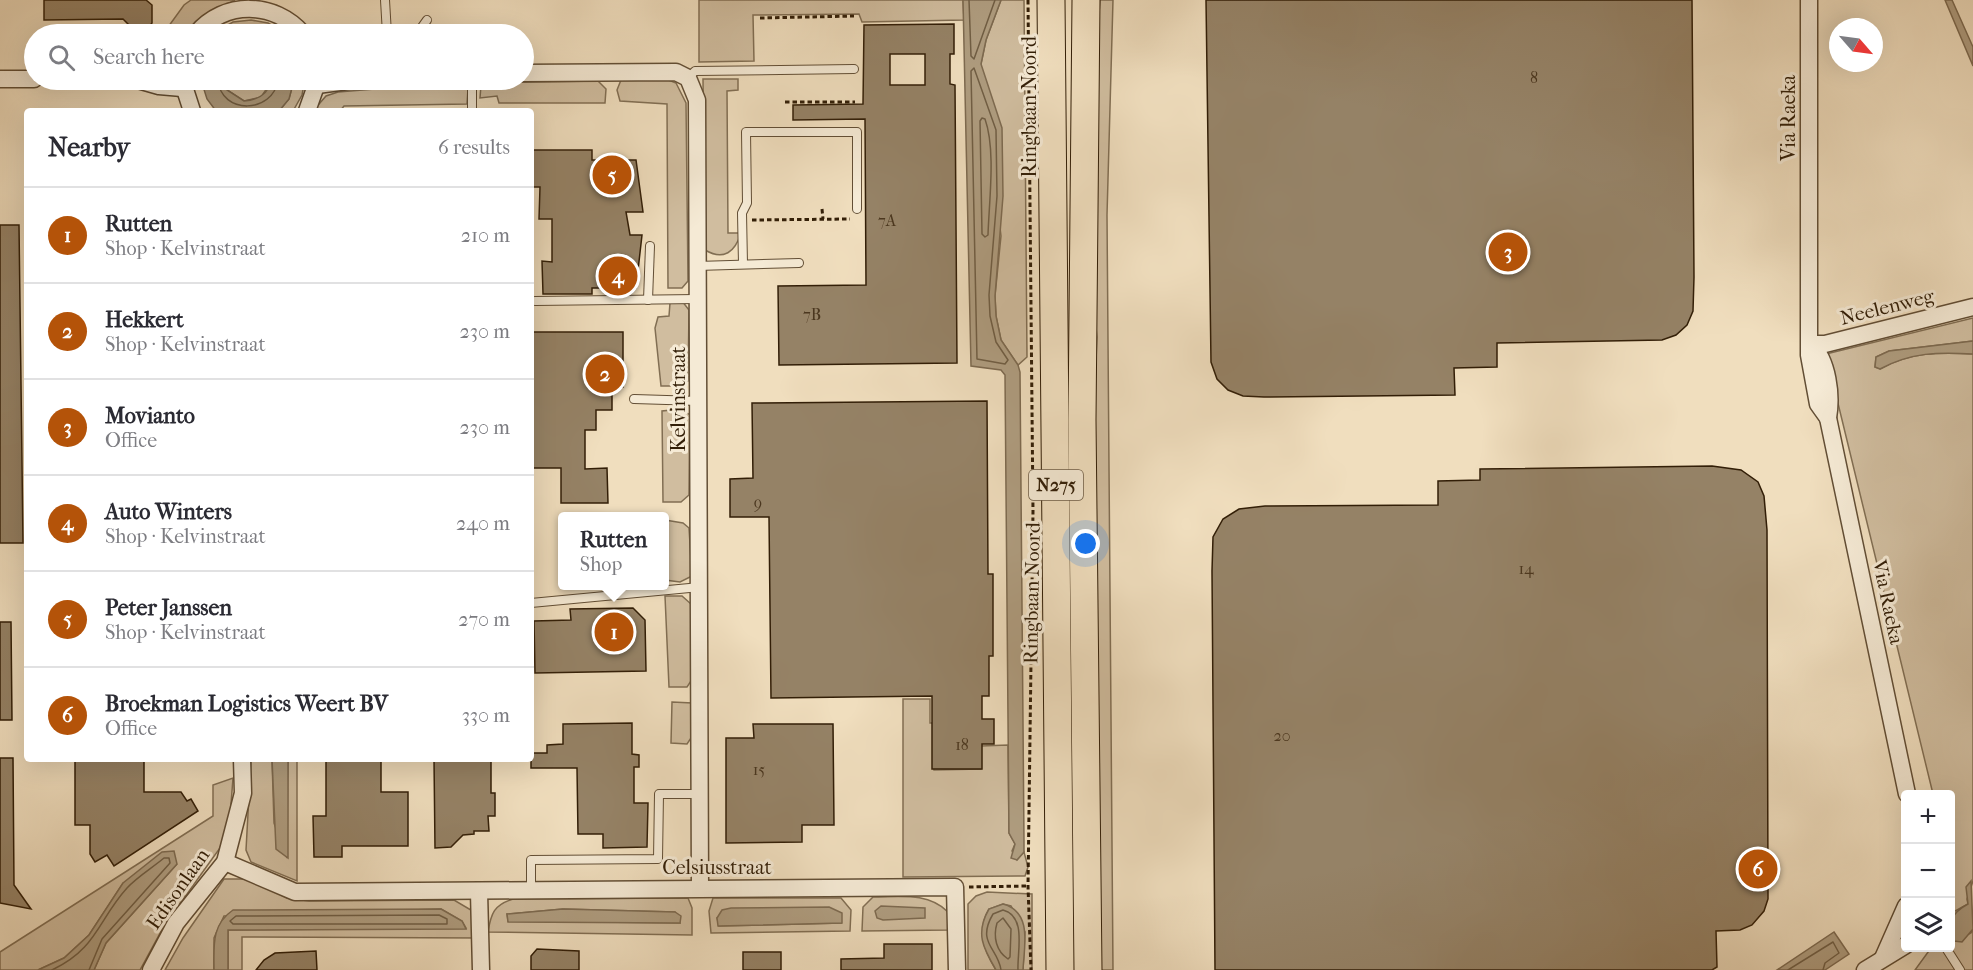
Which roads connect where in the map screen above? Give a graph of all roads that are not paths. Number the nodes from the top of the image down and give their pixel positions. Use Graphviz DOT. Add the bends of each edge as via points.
graph roads {
  1 [pos="385,0"];
  2 [pos="1051,0"];
  3 [pos="1086,0"];
  4 [pos="1809,0"];
  5 [pos="250,4"];
  6 [pos="271,6"];
  7 [pos="427,20"];
  8 [pos="207,24"];
  9 [pos="292,24"];
  10 [pos="386,24"];
  11 [pos="424,24"];
  12 [pos="854,69"];
  13 [pos="534,73"];
  14 [pos="688,78"];
  15 [pos="0,79"];
  16 [pos="24,79"];
  17 [pos="184,90"];
  18 [pos="314,90"];
  19 [pos="472,90"];
  20 [pos="191,108"];
  21 [pos="308,108"];
  22 [pos="472,108"];
  23 [pos="857,209"];
  24 [pos="650,246"];
  25 [pos="799,263"];
  26 [pos="743,264"];
  27 [pos="697,266"];
  28 [pos="697,299"];
  29 [pos="648,300"];
  30 [pos="535,301"];
  31 [pos="1973,307"];
  32 [pos="1811,344"];
  33 [pos="634,399"];
  34 [pos="699,401"];
  35 [pos="700,587"];
  36 [pos="668,590"];
  37 [pos="669,590"];
  38 [pos="534,603"];
  39 [pos="242,762"];
  40 [pos="1906,790"];
  41 [pos="700,794"];
  42 [pos="225,862"];
  43 [pos="700,888"];
  44 [pos="531,891"];
  45 [pos="479,892"];
  46 [pos="1901,915"];
  47 [pos="1901,947"];
  48 [pos="1949,952"];
  49 [pos="1883,958"];
  50 [pos="151,970"];
  51 [pos="481,970"];
  52 [pos="957,970"];
  53 [pos="1060,970"];
  54 [pos="1088,970"];
  55 [pos="1865,970"];
  56 [pos="1960,970"];
  1 -- 10 [label="lane"];
  2 -- 53 [label="main road, Ringbaan Noord / N275"];
  3 -- 54 [label="main road, N275" via="1082,420"];
  4 -- 32 [label="street, Via Raeka"];
  5 -- 6 [label="street"];
  5 -- 8 [label="street"];
  6 -- 9 [label="street"];
  7 -- 11 [label="lane"];
  12 -- 14 [label="lane" via="695,71"];
  13 -- 14 [label="street" via="676,72"];
  14 -- 27 [label="street, Kelvinstraat" via="697,100"];
  15 -- 16 [label="street"];
  17 -- 20 [label="street"];
  18 -- 21 [label="street"];
  19 -- 22 [label="lane"];
  23 -- 26 [label="lane" via="857,132 746,132"];
  24 -- 29 [label="lane"];
  25 -- 26 [label="lane"];
  26 -- 27 [label="lane"];
  27 -- 28 [label="street, Kelvinstraat"];
  28 -- 29 [label="lane"];
  28 -- 34 [label="street, Kelvinstraat"];
  29 -- 30 [label="lane"];
  31 -- 32 [label="street, Neelenweg" via="1825,344"];
  32 -- 40 [label="street, Via Raeka" via="1809,355 1818,404 1828,418"];
  33 -- 34 [label="lane"];
  34 -- 35 [label="street, Kelvinstraat"];
  35 -- 37 [label="lane"];
  35 -- 41 [label="street, Kelvinstraat"];
  36 -- 38 [label="lane"];
  39 -- 42 [label="street, Edisonlaan" via="243,793"];
  41 -- 43 [label="street, Kelvinstraat"];
  41 -- 44 [label="lane" via="659,794 658,859 531,860"];
  42 -- 45 [label="street, Celsiusstraat" via="295,892"];
  42 -- 50 [label="street, Edisonlaan" via="176,924"];
  43 -- 44 [label="street, Celsiusstraat"];
  43 -- 52 [label="street, Celsiusstraat" via="955,887"];
  44 -- 45 [label="street, Celsiusstraat"];
  45 -- 51 [label="street"];
  46 -- 49 [label="street"];
  47 -- 49 [label="street"];
  48 -- 56 [label="lane"];
  49 -- 55 [label="street"];
}
